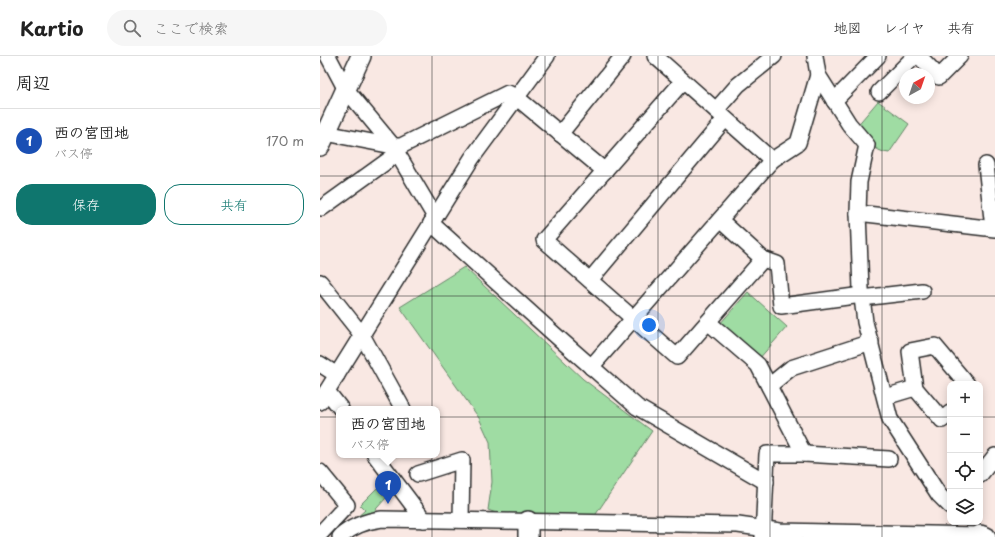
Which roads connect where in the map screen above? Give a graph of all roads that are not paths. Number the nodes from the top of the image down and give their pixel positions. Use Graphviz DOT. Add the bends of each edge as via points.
graph roads {
  1 [pos="328,56"];
  2 [pos="361,56"];
  3 [pos="547,56"];
  4 [pos="623,56"];
  5 [pos="655,56"];
  6 [pos="815,56"];
  7 [pos="878,56"];
  8 [pos="915,56"];
  9 [pos="919,56"];
  10 [pos="960,56"];
  11 [pos="769,58"];
  12 [pos="818,75"];
  13 [pos="683,81"];
  14 [pos="345,88"];
  15 [pos="879,92"];
  16 [pos="516,97"];
  17 [pos="834,101"];
  18 [pos="721,114"];
  19 [pos="560,134"];
  20 [pos="322,137"];
  21 [pos="395,150"];
  22 [pos="772,160"];
  23 [pos="986,165"];
  24 [pos="605,171"];
  25 [pos="322,208"];
  26 [pos="858,213"];
  27 [pos="433,220"];
  28 [pos="720,220"];
  29 [pos="994,228"];
  30 [pos="763,259"];
  31 [pos="590,280"];
  32 [pos="320,282"];
  33 [pos="922,291"];
  34 [pos="862,297"];
  35 [pos="634,318"];
  36 [pos="708,322"];
  37 [pos="362,335"];
  38 [pos="870,342"];
  39 [pos="320,364"];
  40 [pos="591,367"];
  41 [pos="337,375"];
  42 [pos="964,381"];
  43 [pos="769,386"];
  44 [pos="915,388"];
  45 [pos="324,396"];
  46 [pos="885,397"];
  47 [pos="337,406"];
  48 [pos="401,406"];
  49 [pos="947,416"];
  50 [pos="804,454"];
  51 [pos="995,456"];
  52 [pos="377,458"];
  53 [pos="888,459"];
  54 [pos="983,470"];
  55 [pos="320,472"];
  56 [pos="418,474"];
  57 [pos="766,482"];
  58 [pos="947,503"];
  59 [pos="424,520"];
  60 [pos="461,520"];
  61 [pos="970,525"];
  62 [pos="528,529"];
  63 [pos="608,530"];
  64 [pos="684,531"];
  65 [pos="320,534"];
  66 [pos="763,534"];
  67 [pos="842,535"];
  68 [pos="983,536"];
  69 [pos="340,537"];
  1 -- 14 [label="street"];
  2 -- 14 [label="street"];
  3 -- 16 [label="street"];
  4 -- 19 [label="street"];
  5 -- 13 [label="street"];
  6 -- 12 [label="street"];
  7 -- 17 [label="street"];
  8 -- 15 [label="street"];
  9 -- 10 [label="street" via="939,77"];
  11 -- 18 [label="street" via="738,85"];
  12 -- 17 [label="street"];
  12 -- 22 [label="street" via="798,143"];
  13 -- 18 [label="street"];
  13 -- 24 [label="street"];
  14 -- 20 [label="street"];
  14 -- 21 [label="street"];
  16 -- 19 [label="street"];
  16 -- 21 [label="street" via="508,93"];
  16 -- 27 [label="street" via="472,158"];
  17 -- 26 [label="street" via="867,145 859,182"];
  18 -- 22 [label="street"];
  18 -- 31 [label="street"];
  19 -- 24 [label="street"];
  20 -- 21 [label="street"];
  21 -- 25 [label="street"];
  21 -- 27 [label="street"];
  22 -- 28 [label="street"];
  23 -- 29 [label="street"];
  24 -- 31 [label="street" via="544,240"];
  26 -- 29 [label="street"];
  26 -- 34 [label="street"];
  27 -- 37 [label="street"];
  27 -- 40 [label="street"];
  28 -- 30 [label="street"];
  28 -- 35 [label="street"];
  30 -- 34 [label="street" via="777,264 781,306"];
  30 -- 36 [label="street"];
  31 -- 35 [label="street"];
  32 -- 37 [label="street"];
  33 -- 34 [label="street"];
  34 -- 38 [label="street"];
  35 -- 36 [label="street" via="677,357"];
  35 -- 40 [label="street"];
  36 -- 43 [label="street" via="758,365"];
  37 -- 41 [label="street"];
  37 -- 48 [label="street"];
  38 -- 43 [label="street" via="791,368"];
  38 -- 46 [label="street"];
  39 -- 41 [label="street"];
  40 -- 57 [label="street" via="638,407"];
  41 -- 45 [label="street"];
  42 -- 44 [label="street" via="935,346 910,351"];
  43 -- 50 [label="street"];
  44 -- 46 [label="street"];
  44 -- 49 [label="street" via="942,420"];
  45 -- 47 [label="street"];
  46 -- 58 [label="street" via="890,419 939,496"];
  50 -- 53 [label="street"];
  50 -- 57 [label="street" via="767,454"];
  51 -- 54 [label="street"];
  52 -- 59 [label="street"];
  55 -- 65 [label="street" via="347,505"];
  56 -- 60 [label="street" via="462,460"];
  57 -- 66 [label="street"];
  59 -- 60 [label="street"];
  59 -- 69 [label="street" via="370,520 354,526"];
  60 -- 62 [label="street"];
  61 -- 68 [label="street"];
  62 -- 63 [label="street"];
  63 -- 64 [label="street"];
  64 -- 66 [label="street" via="738,525"];
  66 -- 67 [label="street"];
  67 -- 68 [label="street"];
}
